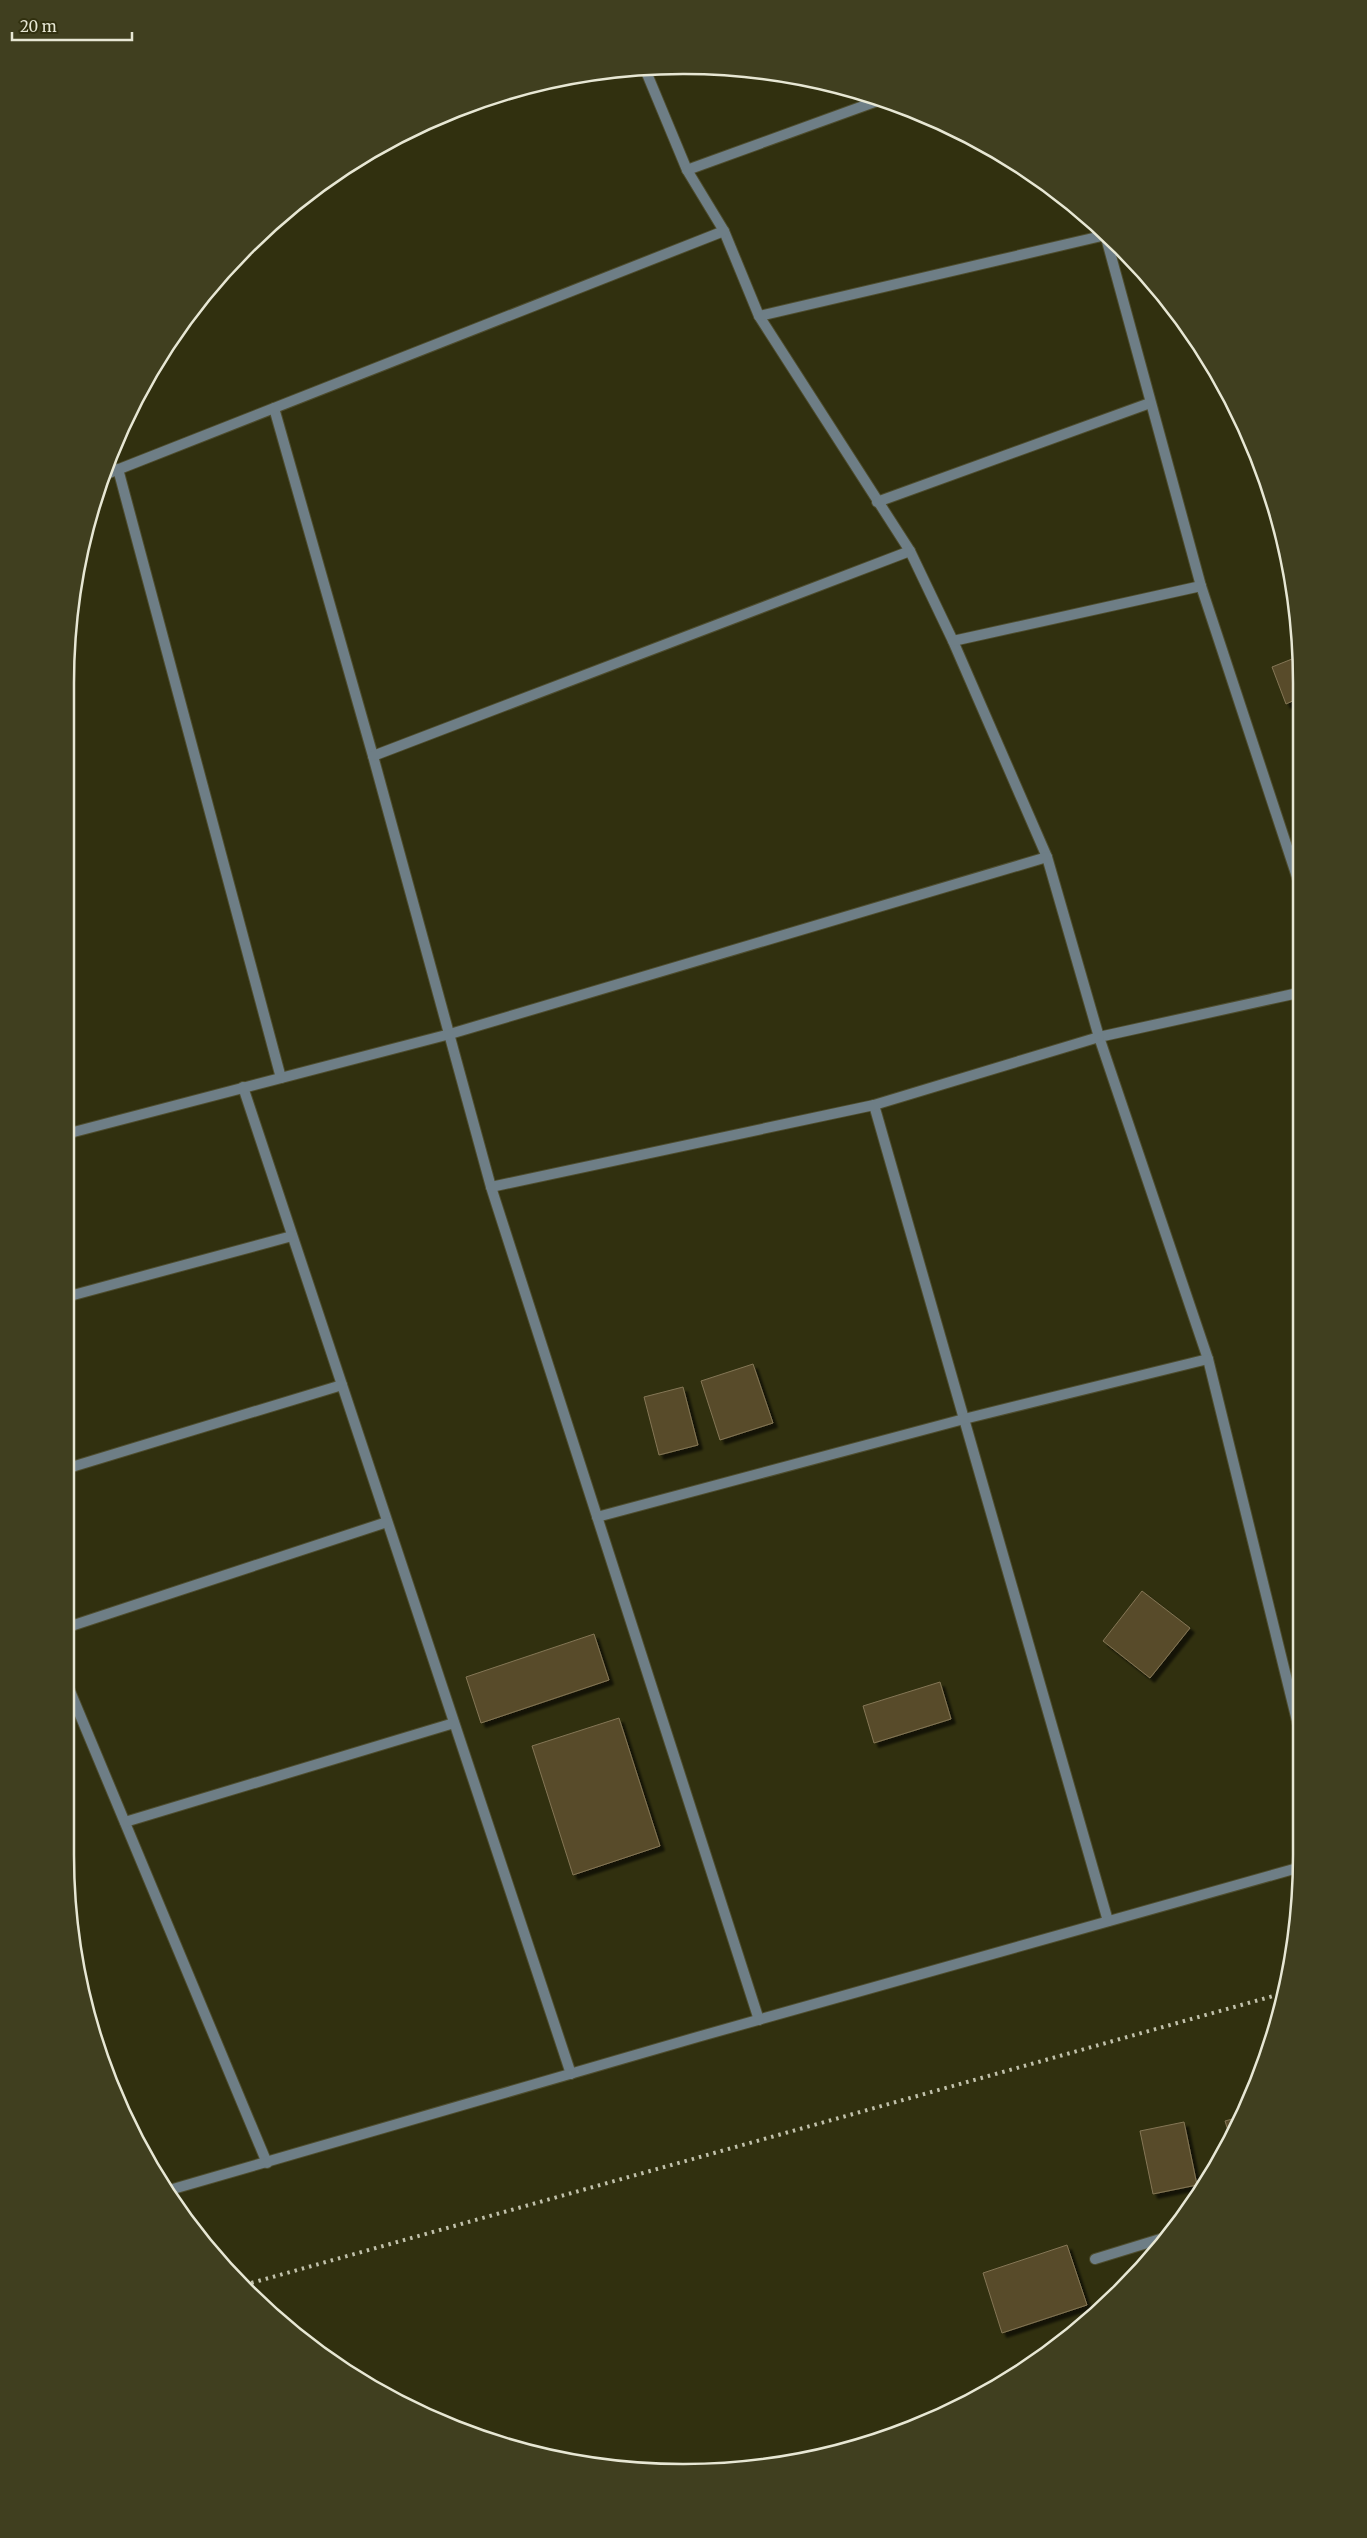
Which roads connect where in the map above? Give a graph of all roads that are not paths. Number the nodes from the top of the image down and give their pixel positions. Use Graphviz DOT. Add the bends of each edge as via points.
graph roads {
  1 [pos="647,75"];
  2 [pos="870,103"];
  3 [pos="687,170"];
  4 [pos="724,231"];
  5 [pos="1098,236"];
  6 [pos="1109,247"];
  7 [pos="759,316"];
  8 [pos="1150,403"];
  9 [pos="274,408"];
  10 [pos="118,469"];
  11 [pos="112,472"];
  12 [pos="877,502"];
  13 [pos="910,550"];
  14 [pos="1201,586"];
  15 [pos="953,640"];
  16 [pos="373,756"];
  17 [pos="1047,857"];
  18 [pos="1293,865"];
  19 [pos="1293,994"];
  20 [pos="450,1034"];
  21 [pos="1099,1037"];
  22 [pos="281,1078"];
  23 [pos="243,1087"];
  24 [pos="874,1105"];
  25 [pos="74,1132"];
  26 [pos="492,1187"];
  27 [pos="292,1236"];
  28 [pos="74,1295"];
  29 [pos="1208,1359"];
  30 [pos="342,1385"];
  31 [pos="964,1419"];
  32 [pos="74,1466"];
  33 [pos="597,1517"];
  34 [pos="388,1522"];
  35 [pos="74,1625"];
  36 [pos="74,1700"];
  37 [pos="1293,1705"];
  38 [pos="454,1723"];
  39 [pos="125,1822"];
  40 [pos="1293,1869"];
  41 [pos="1108,1921"];
  42 [pos="759,2020"];
  43 [pos="571,2074"];
  44 [pos="267,2163"];
  45 [pos="174,2189"];
  46 [pos="1155,2240"];
  47 [pos="1094,2259"];
  1 -- 3 [label="street"];
  2 -- 3 [label="street"];
  3 -- 4 [label="street"];
  4 -- 7 [label="street"];
  4 -- 9 [label="street"];
  5 -- 7 [label="street"];
  6 -- 8 [label="street"];
  7 -- 12 [label="street"];
  8 -- 12 [label="street"];
  8 -- 14 [label="street"];
  9 -- 10 [label="street"];
  9 -- 16 [label="street"];
  10 -- 11 [label="street"];
  10 -- 22 [label="street"];
  12 -- 13 [label="street"];
  13 -- 15 [label="street"];
  13 -- 16 [label="street"];
  14 -- 15 [label="street"];
  14 -- 18 [label="street"];
  15 -- 17 [label="street"];
  16 -- 20 [label="street"];
  17 -- 20 [label="street"];
  17 -- 21 [label="street"];
  19 -- 21 [label="street"];
  20 -- 22 [label="street"];
  20 -- 26 [label="street"];
  21 -- 24 [label="street"];
  21 -- 29 [label="street"];
  22 -- 23 [label="street"];
  23 -- 25 [label="street"];
  23 -- 27 [label="street"];
  24 -- 26 [label="street"];
  24 -- 31 [label="street"];
  26 -- 33 [label="street"];
  27 -- 28 [label="street"];
  27 -- 30 [label="street"];
  29 -- 31 [label="street"];
  29 -- 37 [label="street"];
  30 -- 32 [label="street"];
  30 -- 34 [label="street"];
  31 -- 33 [label="street"];
  31 -- 41 [label="street"];
  33 -- 42 [label="street"];
  34 -- 35 [label="street"];
  34 -- 38 [label="street"];
  36 -- 39 [label="street"];
  38 -- 39 [label="street"];
  38 -- 43 [label="street"];
  39 -- 44 [label="street"];
  40 -- 41 [label="street"];
  41 -- 42 [label="street"];
  42 -- 43 [label="street"];
  43 -- 44 [label="street"];
  44 -- 45 [label="street"];
  46 -- 47 [label="street"];
}
